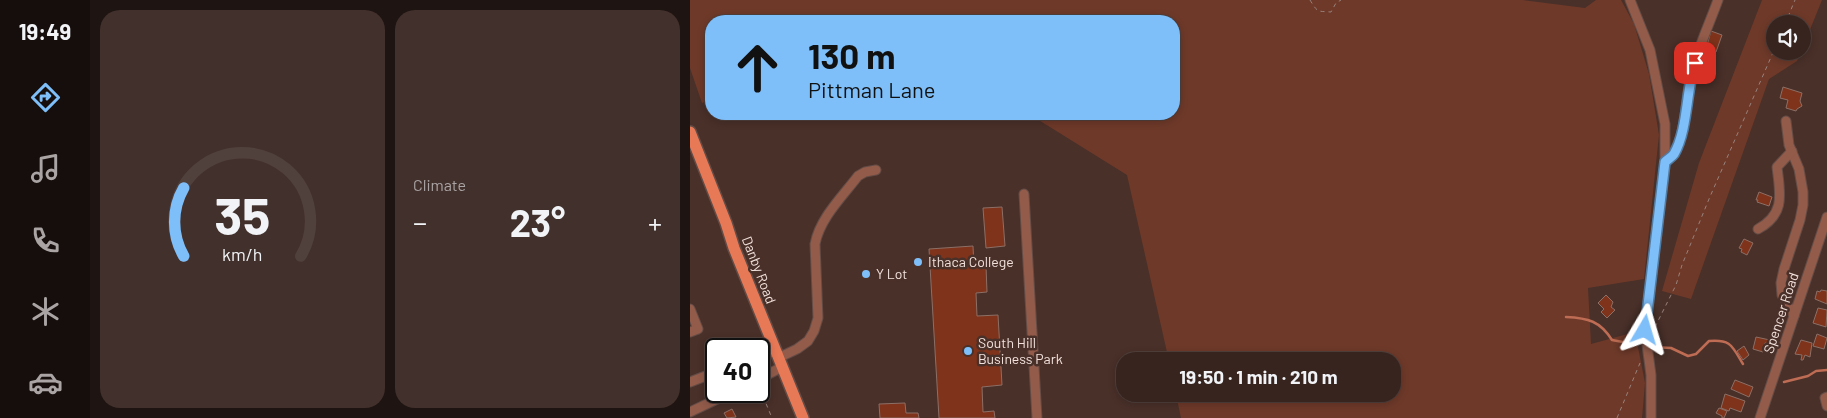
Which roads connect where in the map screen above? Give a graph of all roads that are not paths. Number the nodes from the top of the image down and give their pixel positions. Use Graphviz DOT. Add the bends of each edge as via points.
graph roads {
  1 [pos="1630,0"];
  2 [pos="1718,0"];
  3 [pos="1786,121"];
  4 [pos="690,132"];
  5 [pos="1792,151"];
  6 [pos="1665,162"];
  7 [pos="876,170"];
  8 [pos="1024,194"];
  9 [pos="1827,218"];
  10 [pos="1758,229"];
  11 [pos="690,309"];
  12 [pos="1794,316"];
  13 [pos="690,332"];
  14 [pos="770,358"];
  15 [pos="779,359"];
  16 [pos="770,368"];
  17 [pos="705,376"];
  18 [pos="690,382"];
  19 [pos="1827,397"];
  20 [pos="709,403"];
  21 [pos="1827,406"];
  22 [pos="690,412"];
  23 [pos="803,418"];
  24 [pos="1037,418"];
  25 [pos="1651,418"];
  26 [pos="1760,418"];
  1 -- 6 [label="street" via="1650,50 1663,110"];
  2 -- 6 [label="street" via="1691,76 1678,144 1673,156"];
  3 -- 5 [label="street"];
  4 -- 15 [label="main road, Danby Road"];
  5 -- 10 [label="street" via="1777,167 1780,204 1767,224"];
  5 -- 12 [label="street" via="1799,169 1803,205 1781,284 1782,295"];
  6 -- 25 [label="street" via="1645,330 1651,375"];
  7 -- 15 [label="street" via="858,176 817,232 818,318 808,341"];
  8 -- 24 [label="street"];
  9 -- 12 [label="street, Spencer Road"];
  11 -- 13 [label="street" via="698,329"];
  12 -- 26 [label="street, Spencer Road"];
  14 -- 15 [label="street"];
  15 -- 16 [label="street"];
  15 -- 23 [label="main road, Danby Road"];
  17 -- 18 [label="street"];
  19 -- 21 [label="street"];
  20 -- 22 [label="street"];
}
